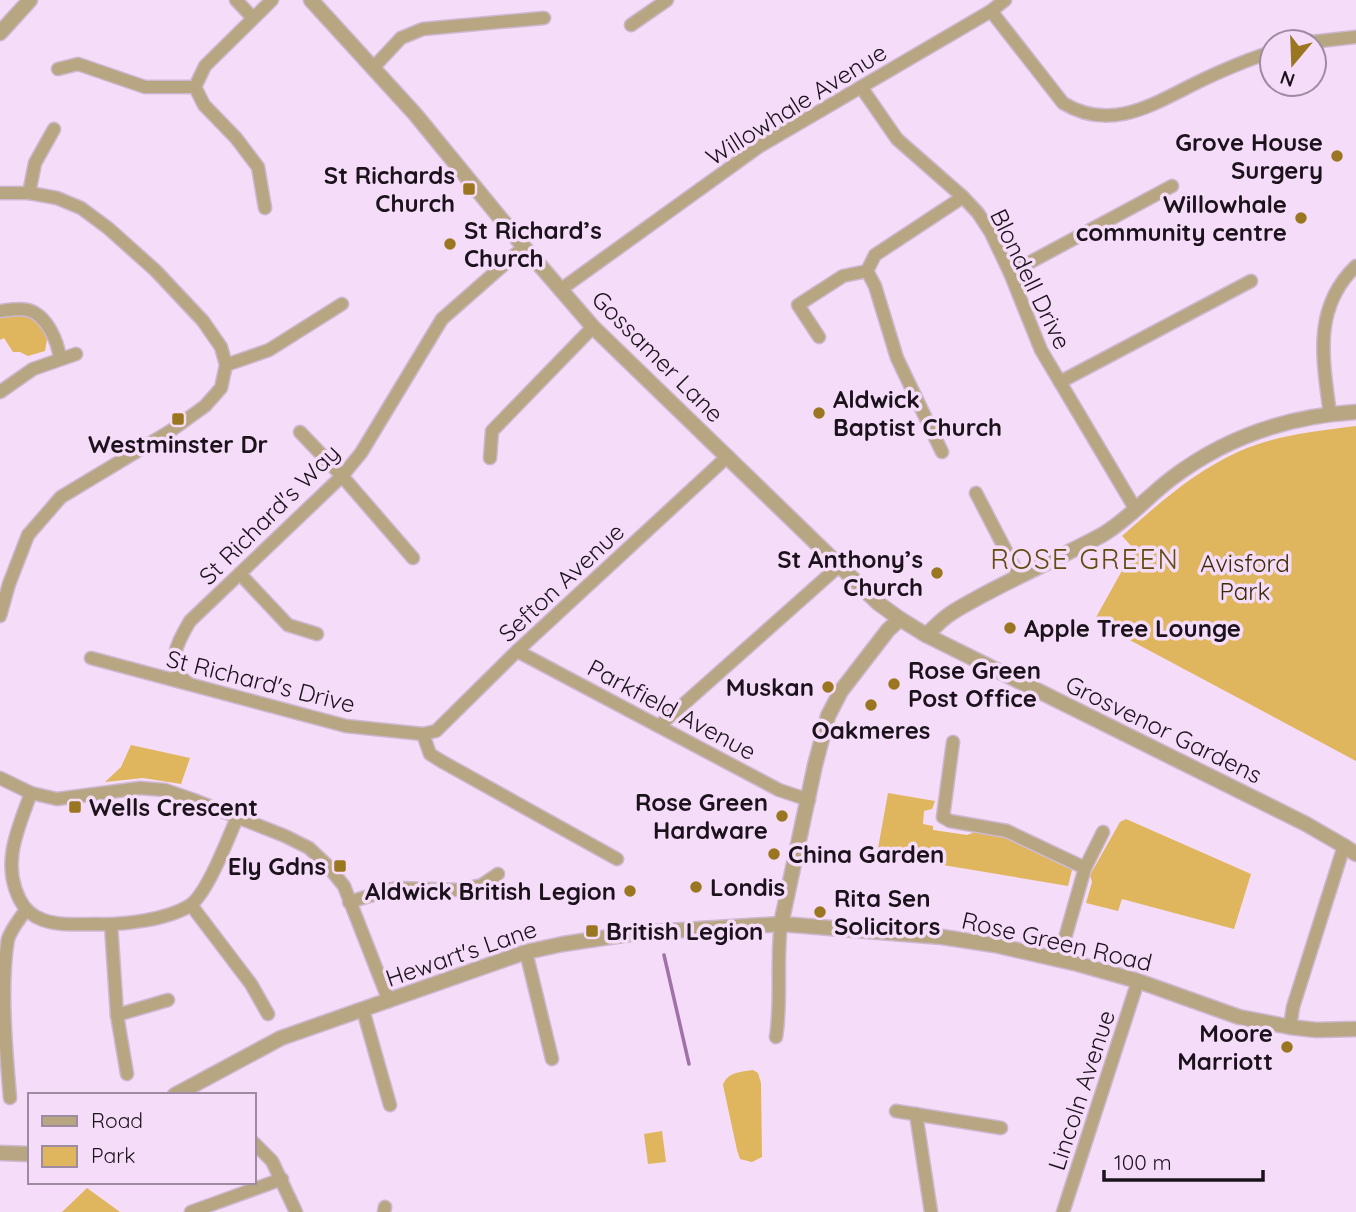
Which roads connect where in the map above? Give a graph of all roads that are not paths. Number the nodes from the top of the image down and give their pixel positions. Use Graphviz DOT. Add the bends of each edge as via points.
graph roads {
  1 [pos="30,0"];
  2 [pos="236,0"];
  3 [pos="272,0"];
  4 [pos="311,0"];
  5 [pos="667,0"];
  6 [pos="1004,0"];
  7 [pos="991,11"];
  8 [pos="253,18"];
  9 [pos="544,18"];
  10 [pos="631,25"];
  11 [pos="0,33"];
  12 [pos="1356,37"];
  13 [pos="1328,40"];
  14 [pos="1258,56"];
  15 [pos="373,68"];
  16 [pos="58,69"];
  17 [pos="195,87"];
  18 [pos="861,87"];
  19 [pos="54,129"];
  20 [pos="1172,186"];
  21 [pos="0,193"];
  22 [pos="29,193"];
  23 [pos="963,197"];
  24 [pos="265,208"];
  25 [pos="524,247"];
  26 [pos="1356,266"];
  27 [pos="867,271"];
  28 [pos="1010,273"];
  29 [pos="1251,281"];
  30 [pos="561,290"];
  31 [pos="342,304"];
  32 [pos="0,311"];
  33 [pos="593,327"];
  34 [pos="819,337"];
  35 [pos="76,354"];
  36 [pos="60,359"];
  37 [pos="226,365"];
  38 [pos="1060,382"];
  39 [pos="0,391"];
  40 [pos="1356,412"];
  41 [pos="1330,414"];
  42 [pos="300,432"];
  43 [pos="942,452"];
  44 [pos="728,456"];
  45 [pos="490,458"];
  46 [pos="342,476"];
  47 [pos="976,494"];
  48 [pos="1136,510"];
  49 [pos="413,558"];
  50 [pos="839,566"];
  51 [pos="240,574"];
  52 [pos="1019,576"];
  53 [pos="4,582"];
  54 [pos="878,603"];
  55 [pos="0,616"];
  56 [pos="900,620"];
  57 [pos="317,634"];
  58 [pos="926,635"];
  59 [pos="517,651"];
  60 [pos="91,658"];
  61 [pos="190,684"];
  62 [pos="659,726"];
  63 [pos="423,734"];
  64 [pos="953,742"];
  65 [pos="0,778"];
  66 [pos="31,793"];
  67 [pos="809,800"];
  68 [pos="237,818"];
  69 [pos="1103,832"];
  70 [pos="1350,850"];
  71 [pos="6,855"];
  72 [pos="617,859"];
  73 [pos="1085,868"];
  74 [pos="498,873"];
  75 [pos="349,902"];
  76 [pos="191,905"];
  77 [pos="25,911"];
  78 [pos="781,924"];
  79 [pos="111,925"];
  80 [pos="526,951"];
  81 [pos="1059,960"];
  82 [pos="1138,981"];
  83 [pos="168,1000"];
  84 [pos="389,1001"];
  85 [pos="363,1010"];
  86 [pos="268,1014"];
  87 [pos="117,1015"];
  88 [pos="1290,1027"];
  89 [pos="1356,1029"];
  90 [pos="776,1037"];
  91 [pos="552,1059"];
  92 [pos="127,1074"];
  93 [pos="193,1090"];
  94 [pos="10,1098"];
  95 [pos="390,1105"];
  96 [pos="896,1111"];
  97 [pos="916,1114"];
  98 [pos="1001,1128"];
  99 [pos="256,1145"];
  100 [pos="0,1153"];
  101 [pos="28,1154"];
  102 [pos="282,1179"];
  103 [pos="191,1212"];
  104 [pos="296,1212"];
  105 [pos="931,1212"];
  106 [pos="1063,1212"];
  1 -- 11 [label="street"];
  2 -- 8 [label="street"];
  3 -- 8 [label="street"];
  4 -- 15 [label="street, Gossamer Lane"];
  5 -- 10 [label="street"];
  6 -- 7 [label="street, Willowhale Avenue"];
  7 -- 14 [label="street" via="1063,103 1098,116 1125,114 1154,104"];
  7 -- 18 [label="street, Willowhale Avenue"];
  8 -- 17 [label="street" via="205,66"];
  9 -- 15 [label="street" via="423,29 401,38"];
  12 -- 13 [label="street"];
  15 -- 25 [label="street, Gossamer Lane"];
  16 -- 17 [label="street" via="78,64 145,87"];
  17 -- 24 [label="street" via="204,106 258,167"];
  18 -- 23 [label="street, Blondell Drive" via="897,139"];
  18 -- 30 [label="street, Willowhale Avenue" via="760,146"];
  19 -- 22 [label="street" via="35,163"];
  20 -- 28 [label="street"];
  21 -- 22 [label="street"];
  22 -- 37 [label="street" via="81,208 108,228 202,321"];
  23 -- 27 [label="street" via="875,255"];
  23 -- 28 [label="street, Blondell Drive" via="991,233"];
  25 -- 30 [label="street, Gossamer Lane"];
  25 -- 46 [label="street, St Richard's Way" via="442,319 361,453"];
  26 -- 41 [label="street" via="1337,288 1324,327"];
  27 -- 34 [label="street" via="843,276 798,305"];
  27 -- 43 [label="street" via="897,358"];
  28 -- 38 [label="street, Blondell Drive" via="1041,350"];
  29 -- 38 [label="street"];
  30 -- 33 [label="street, Gossamer Lane"];
  31 -- 37 [label="street" via="269,350"];
  32 -- 36 [label="street" via="29,310 46,322"];
  33 -- 44 [label="street, Gossamer Lane"];
  33 -- 45 [label="street" via="492,432"];
  35 -- 36 [label="street"];
  36 -- 39 [label="street" via="33,369"];
  37 -- 53 [label="street" via="221,388 205,406 61,497 28,535"];
  38 -- 48 [label="street, Blondell Drive"];
  40 -- 41 [label="street"];
  41 -- 48 [label="street" via="1286,422 1231,442 1172,478"];
  42 -- 46 [label="street"];
  44 -- 50 [label="street, Gossamer Lane"];
  44 -- 59 [label="street, Sefton Avenue"];
  46 -- 49 [label="street"];
  46 -- 51 [label="street, St Richard's Way"];
  47 -- 52 [label="street"];
  48 -- 52 [label="street" via="1105,533"];
  50 -- 54 [label="street, Gossamer Lane"];
  50 -- 62 [label="street"];
  51 -- 57 [label="street" via="288,625"];
  51 -- 61 [label="street, St Richard's Way" via="190,621 181,636 173,660 180,678"];
  52 -- 58 [label="street" via="950,614"];
  53 -- 55 [label="street"];
  54 -- 56 [label="street, Grosvenor Gardens"];
  56 -- 58 [label="street, Grosvenor Gardens"];
  56 -- 67 [label="street" via="833,703"];
  58 -- 70 [label="street, Grosvenor Gardens"];
  59 -- 62 [label="street, Parkfield Avenue"];
  59 -- 63 [label="street, Sefton Avenue" via="436,731"];
  60 -- 61 [label="street, St Richard's Drive"];
  61 -- 63 [label="street, St Richard's Drive" via="346,726"];
  62 -- 67 [label="street, Parkfield Avenue" via="779,790"];
  63 -- 72 [label="street" via="430,754"];
  64 -- 73 [label="street" via="943,817 1007,831"];
  65 -- 66 [label="street"];
  66 -- 68 [label="street" via="57,799 140,788 165,790"];
  66 -- 71 [label="street"];
  67 -- 78 [label="street"];
  68 -- 75 [label="street" via="309,848 344,886"];
  68 -- 76 [label="street" via="204,888"];
  69 -- 73 [label="street"];
  70 -- 88 [label="street" via="1293,1007"];
  71 -- 77 [label="street" via="13,887"];
  73 -- 81 [label="street"];
  74 -- 75 [label="street" via="482,885 459,890 396,888"];
  75 -- 84 [label="street"];
  76 -- 79 [label="street" via="171,915"];
  76 -- 86 [label="street"];
  77 -- 79 [label="street" via="65,924"];
  77 -- 94 [label="street" via="8,937 2,964"];
  78 -- 80 [label="street, Hewart's Lane" via="636,933"];
  78 -- 81 [label="street, Rose Green Road" via="942,937"];
  78 -- 90 [label="street"];
  79 -- 87 [label="street"];
  80 -- 84 [label="street, Hewart's Lane"];
  80 -- 91 [label="street"];
  81 -- 82 [label="street, Rose Green Road"];
  82 -- 88 [label="street, Rose Green Road" via="1239,1017"];
  82 -- 106 [label="street, Lincoln Avenue"];
  83 -- 87 [label="street"];
  84 -- 85 [label="street, Hewart's Lane"];
  85 -- 93 [label="street, Hewart's Lane" via="281,1038"];
  85 -- 95 [label="street"];
  87 -- 92 [label="street"];
  88 -- 89 [label="street, Rose Green Road"];
  96 -- 97 [label="street"];
  97 -- 98 [label="street"];
  97 -- 105 [label="street"];
  99 -- 102 [label="street"];
  100 -- 101 [label="street"];
  102 -- 103 [label="street"];
  102 -- 104 [label="street"];
}
